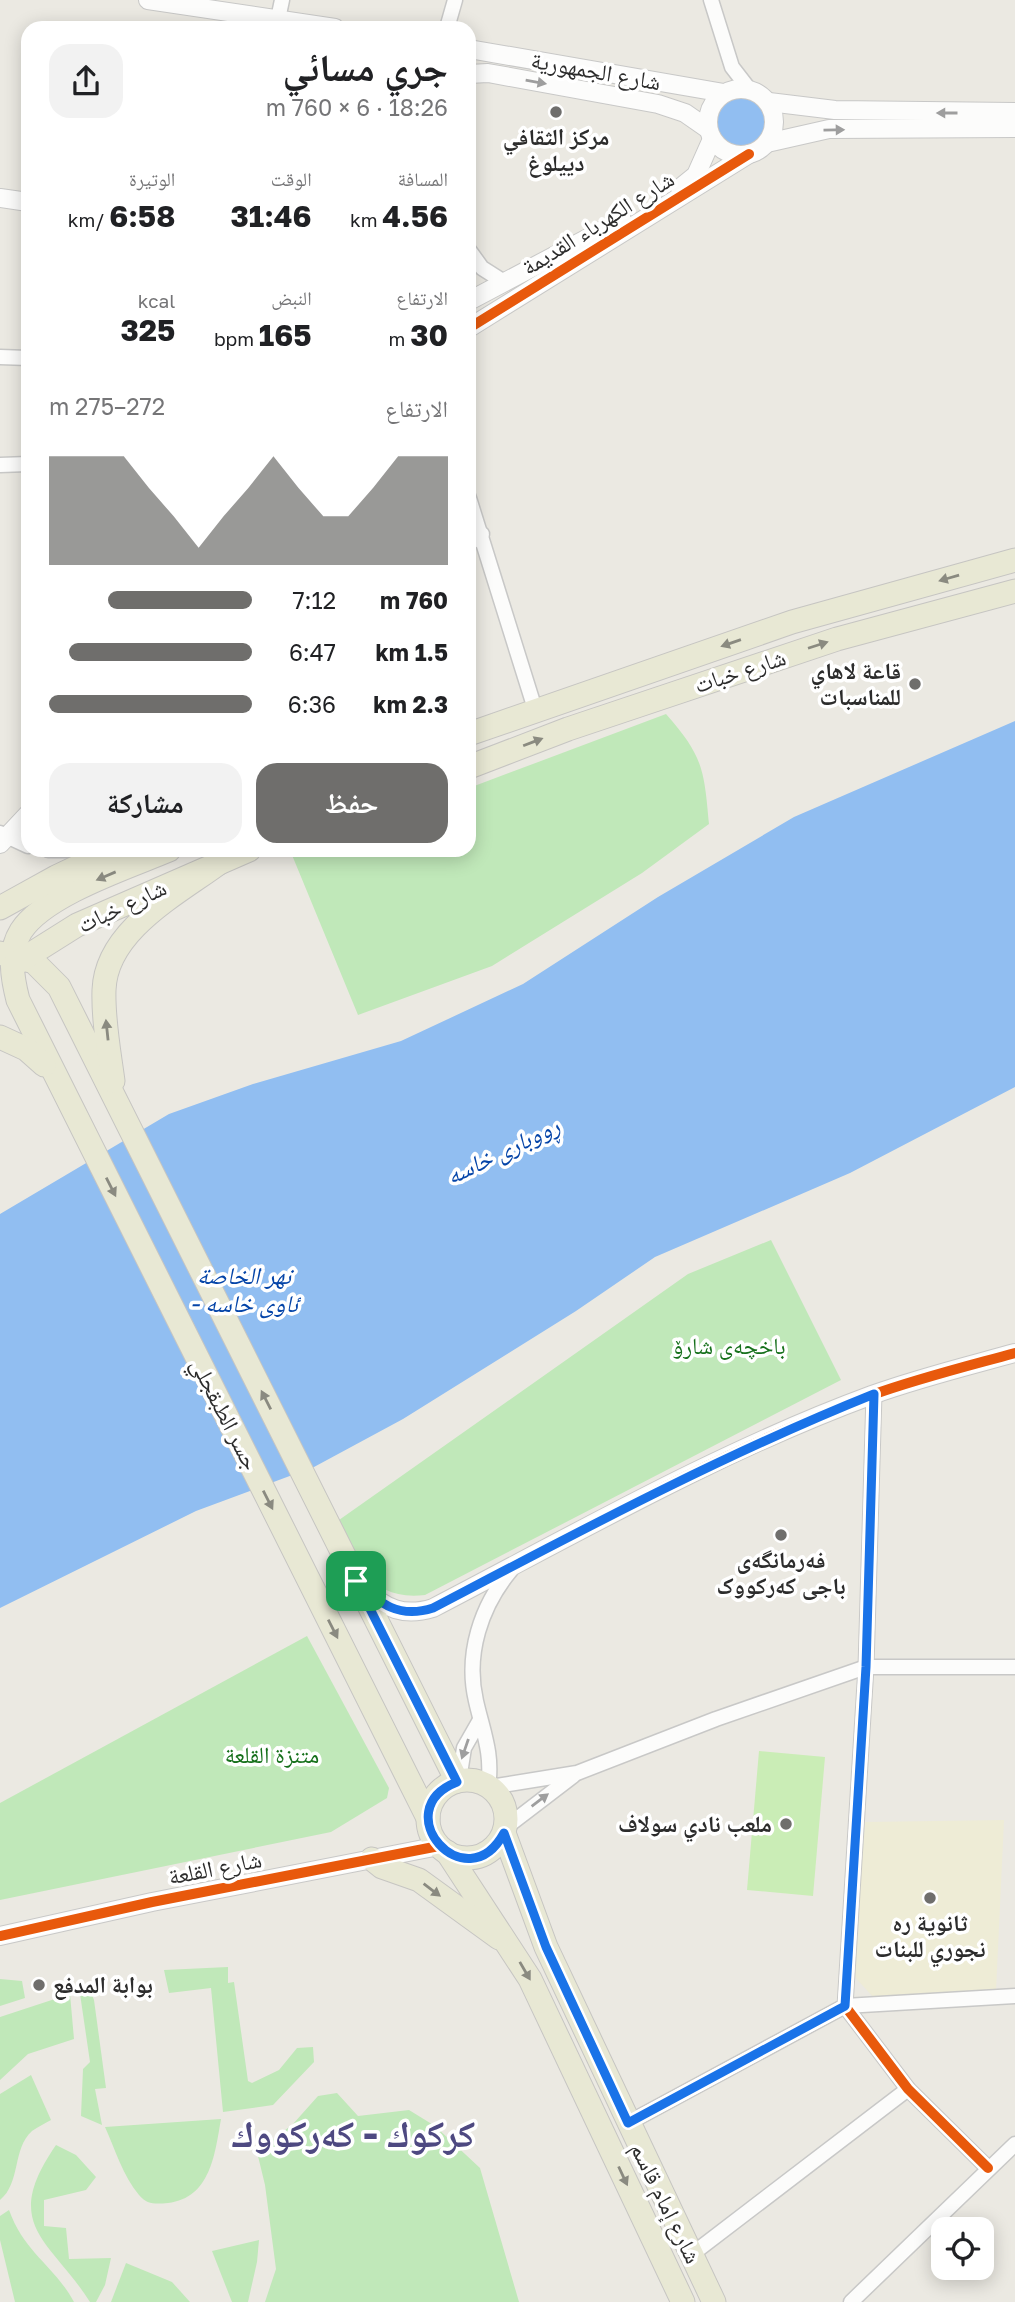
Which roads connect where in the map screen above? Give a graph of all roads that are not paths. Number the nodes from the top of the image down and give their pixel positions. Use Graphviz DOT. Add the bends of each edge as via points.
graph roads {
  1 [pos="148,0"];
  2 [pos="282,0"];
  3 [pos="454,0"];
  4 [pos="711,0"];
  5 [pos="278,19"];
  6 [pos="291,21"];
  7 [pos="449,21"];
  8 [pos="476,50"];
  9 [pos="476,74"];
  10 [pos="748,89"];
  11 [pos="724,93"];
  12 [pos="769,102"];
  13 [pos="1015,112"];
  14 [pos="1015,128"];
  15 [pos="710,134"];
  16 [pos="767,143"];
  17 [pos="749,154"];
  18 [pos="0,198"];
  19 [pos="21,201"];
  20 [pos="476,260"];
  21 [pos="504,282"];
  22 [pos="476,297"];
  23 [pos="476,324"];
  24 [pos="0,357"];
  25 [pos="21,358"];
  26 [pos="21,464"];
  27 [pos="0,465"];
  28 [pos="476,517"];
  29 [pos="482,534"];
  30 [pos="476,539"];
  31 [pos="1015,560"];
  32 [pos="1015,591"];
  33 [pos="535,709"];
  34 [pos="476,731"];
  35 [pos="476,764"];
  36 [pos="21,820"];
  37 [pos="2,838"];
  38 [pos="21,844"];
  39 [pos="98,857"];
  40 [pos="152,857"];
  41 [pos="231,857"];
  42 [pos="223,860"];
  43 [pos="0,908"];
  44 [pos="10,961"];
  45 [pos="0,1037"];
  46 [pos="53,1073"];
  47 [pos="117,1103"];
  48 [pos="1015,1353"];
  49 [pos="874,1394"];
  50 [pos="514,1566"];
  51 [pos="356,1581"];
  52 [pos="866,1667"];
  53 [pos="1015,1667"];
  54 [pos="480,1720"];
  55 [pos="577,1773"];
  56 [pos="458,1781"];
  57 [pos="489,1787"];
  58 [pos="428,1818"];
  59 [pos="505,1830"];
  60 [pos="443,1849"];
  61 [pos="372,1859"];
  62 [pos="0,1936"];
  63 [pos="510,1945"];
  64 [pos="1015,1996"];
  65 [pos="845,2006"];
  66 [pos="908,2089"];
  67 [pos="628,2123"];
  68 [pos="1015,2144"];
  69 [pos="988,2168"];
  70 [pos="691,2255"];
  71 [pos="682,2302"];
  72 [pos="713,2302"];
  73 [pos="851,2302"];
  1 -- 5 [label="street"];
  2 -- 5 [label="street"];
  3 -- 7 [label="street"];
  4 -- 10 [label="street" via="732,67"];
  5 -- 6 [label="street"];
  8 -- 11 [label="street, شارع الجمهورية"];
  9 -- 15 [label="street, one-way" via="658,104 685,113"];
  10 -- 11 [label="street"];
  10 -- 12 [label="street"];
  11 -- 15 [label="street" via="710,108"];
  13 -- 12 [label="street, one-way" via="835,110"];
  12 -- 16 [label="street" via="775,123"];
  16 -- 14 [label="street, one-way" via="829,129"];
  15 -- 17 [label="street" via="728,153"];
  15 -- 21 [label="street, شارع الكهرباء القديمة" via="696,175 687,184"];
  16 -- 17 [label="street"];
  17 -- 23 [label="street, شارع الكهرباء القديمة"];
  18 -- 19 [label="street"];
  20 -- 21 [label="street"];
  21 -- 22 [label="street, شارع الكهرباء القديمة"];
  24 -- 25 [label="street"];
  26 -- 27 [label="street"];
  28 -- 29 [label="street"];
  29 -- 30 [label="street"];
  29 -- 33 [label="street"];
  31 -- 33 [label="main road, شارع خبات, one-way" via="792,622"];
  35 -- 32 [label="main road, شارع خبات, one-way" via="837,639"];
  33 -- 34 [label="main road, شارع خبات"];
  36 -- 37 [label="street"];
  37 -- 38 [label="street"];
  39 -- 43 [label="main road"];
  40 -- 44 [label="main road, one-way" via="100,878 45,909 21,931"];
  41 -- 42 [label="main road, شارع خبات"];
  42 -- 44 [label="main road, شارع خبات" via="77,925"];
  47 -- 42 [label="main road, one-way" via="104,996 110,963 132,931"];
  44 -- 46 [label="main road, جسر الطبقجلي" via="22,1010"];
  44 -- 47 [label="main road, جسر الطبقجلي" via="41,967 59,987"];
  45 -- 46 [label="main road" via="26,1049"];
  46 -- 58 [label="main road, جسر الطبقجلي, one-way"];
  51 -- 47 [label="main road, جسر الطبقجلي, one-way"];
  48 -- 49 [label="street"];
  49 -- 50 [label="street" via="651,1494"];
  49 -- 52 [label="street"];
  50 -- 51 [label="street" via="433,1608 409,1613 387,1607"];
  50 -- 54 [label="street" via="487,1605 474,1650"];
  51 -- 56 [label="main road, جسر الطبقجلي"];
  52 -- 53 [label="street"];
  52 -- 55 [label="street"];
  52 -- 65 [label="street"];
  54 -- 56 [label="street, one-way" via="464,1748"];
  54 -- 57 [label="street" via="490,1752"];
  55 -- 57 [label="street"];
  59 -- 55 [label="street, one-way"];
  56 -- 57 [label="main road"];
  56 -- 58 [label="main road" via="434,1799"];
  57 -- 59 [label="main road" via="504,1805"];
  58 -- 60 [label="main road"];
  59 -- 60 [label="main road" via="490,1851 480,1856 469,1858"];
  59 -- 67 [label="main road, شارع إمام قاسم" via="546,1947"];
  60 -- 61 [label="street, شارع القلعة"];
  60 -- 63 [label="main road, شارع إمام قاسم"];
  61 -- 62 [label="street, شارع القلعة"];
  61 -- 63 [label="main road, one-way" via="419,1880"];
  63 -- 71 [label="main road, شارع إمام قاسم, one-way"];
  64 -- 65 [label="street"];
  65 -- 66 [label="street"];
  65 -- 67 [label="street"];
  66 -- 69 [label="street"];
  66 -- 70 [label="street"];
  67 -- 70 [label="main road, شارع إمام قاسم"];
  68 -- 69 [label="street"];
  69 -- 73 [label="street"];
  70 -- 72 [label="main road, شارع إمام قاسم"];
}
